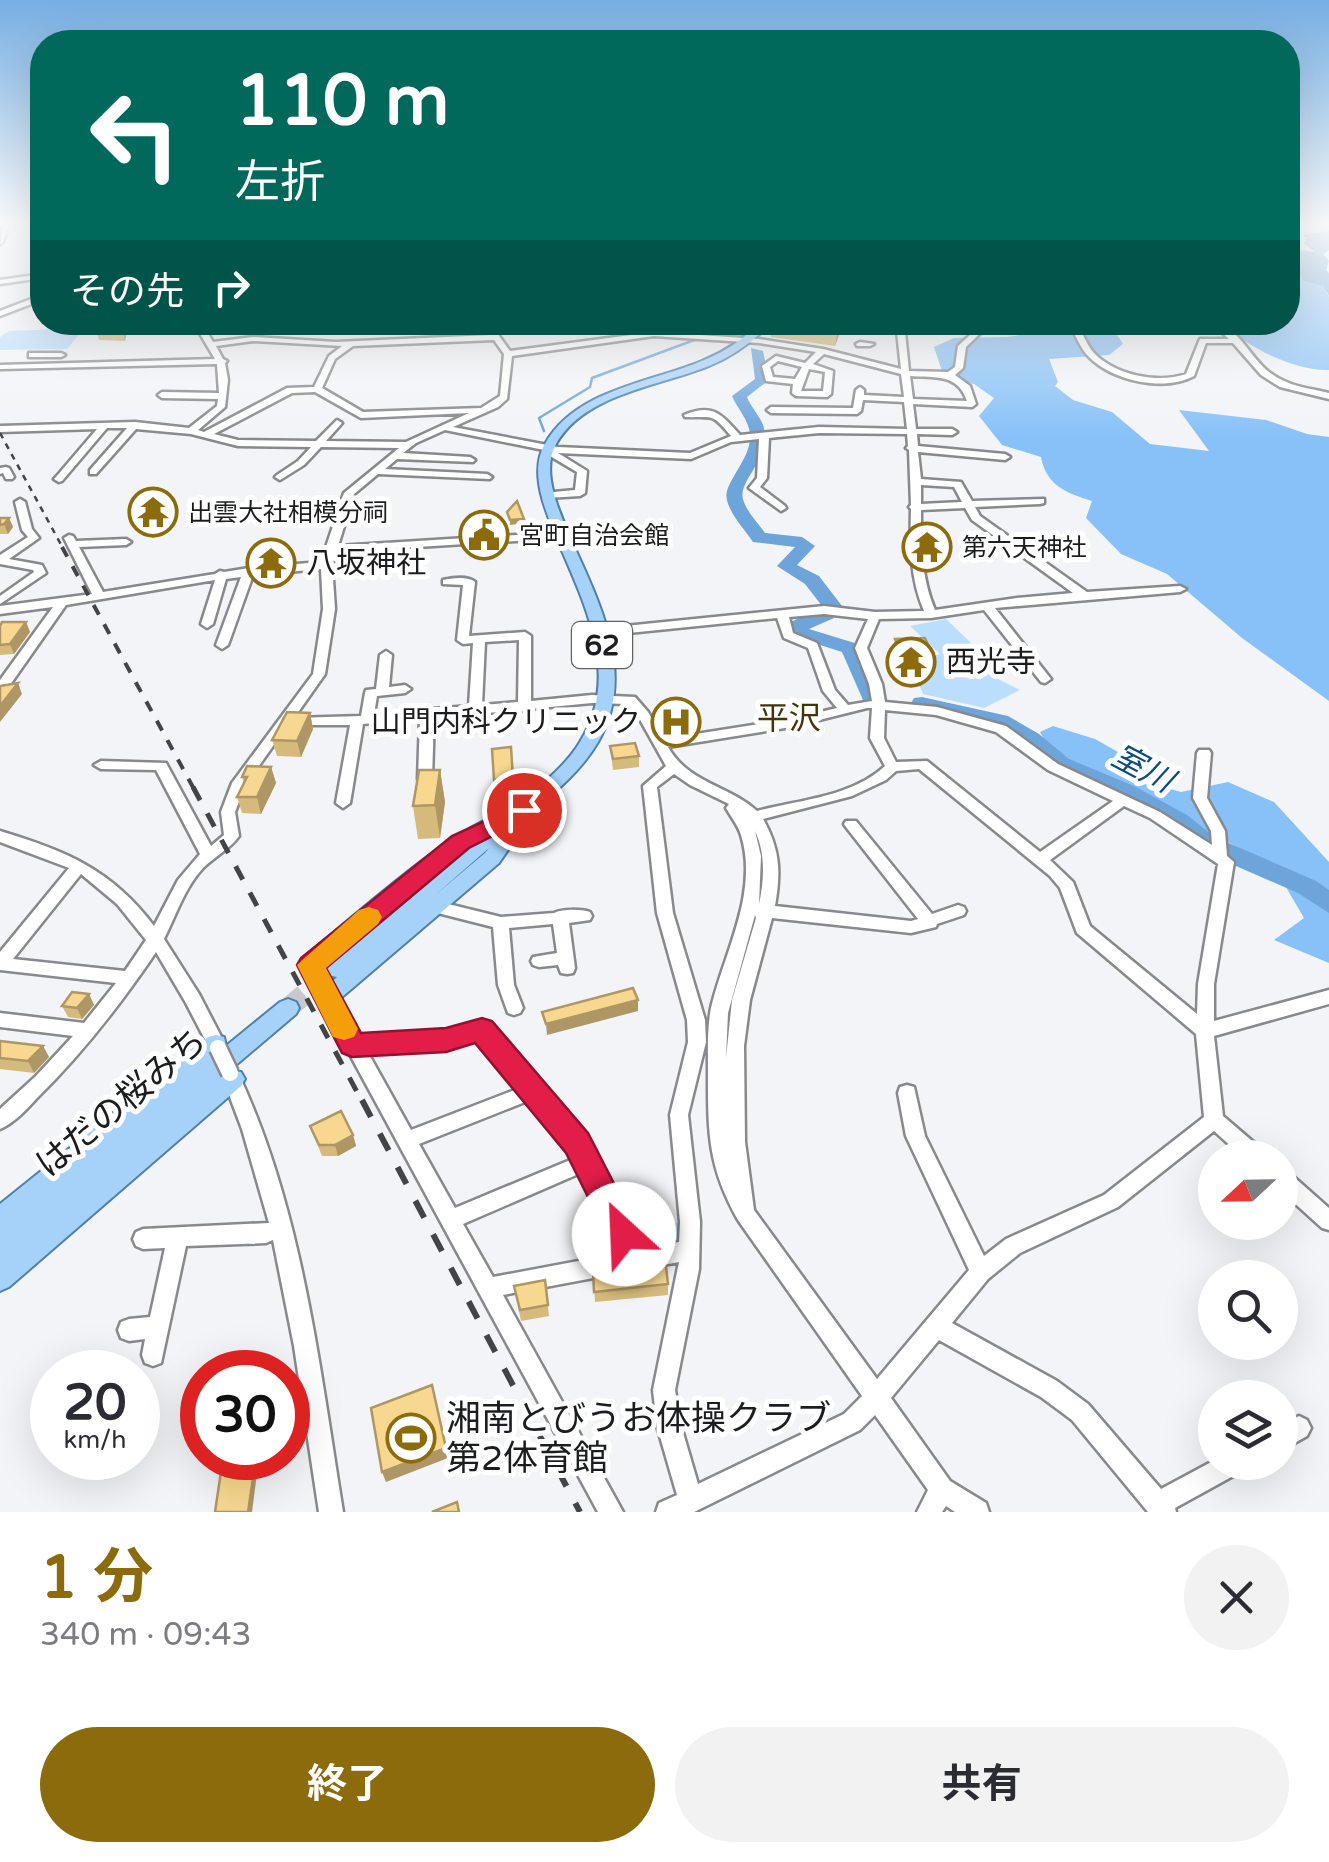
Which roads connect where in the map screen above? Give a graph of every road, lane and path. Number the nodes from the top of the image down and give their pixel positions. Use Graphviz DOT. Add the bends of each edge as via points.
graph roads {
  1 [pos="30,303"];
  2 [pos="0,314"];
  3 [pos="207,335"];
  4 [pos="648,335"];
  5 [pos="678,335"];
  6 [pos="755,335"];
  7 [pos="901,335"];
  8 [pos="974,335"];
  9 [pos="1081,335"];
  10 [pos="1228,335"];
  11 [pos="496,337"];
  12 [pos="617,337"];
  13 [pos="751,340"];
  14 [pos="1235,341"];
  15 [pos="864,343"];
  16 [pos="213,344"];
  17 [pos="351,344"];
  18 [pos="823,351"];
  19 [pos="106,353"];
  20 [pos="508,354"];
  21 [pos="32,355"];
  22 [pos="47,355"];
  23 [pos="61,355"];
  24 [pos="854,359"];
  25 [pos="223,361"];
  26 [pos="93,365"];
  27 [pos="806,365"];
  28 [pos="37,366"];
  29 [pos="0,367"];
  30 [pos="905,372"];
  31 [pos="950,375"];
  32 [pos="798,382"];
  33 [pos="317,389"];
  34 [pos="162,395"];
  35 [pos="223,396"];
  36 [pos="1329,396"];
  37 [pos="909,401"];
  38 [pos="484,410"];
  39 [pos="688,415"];
  40 [pos="105,425"];
  41 [pos="135,426"];
  42 [pos="332,426"];
  43 [pos="445,428"];
  44 [pos="0,429"];
  45 [pos="910,429"];
  46 [pos="192,431"];
  47 [pos="952,432"];
  48 [pos="205,435"];
  49 [pos="778,435"];
  50 [pos="759,437"];
  51 [pos="738,438"];
  52 [pos="317,444"];
  53 [pos="408,445"];
  54 [pos="911,448"];
  55 [pos="548,449"];
  56 [pos="398,456"];
  57 [pos="1005,457"];
  58 [pos="470,460"];
  59 [pos="763,460"];
  60 [pos="779,461"];
  61 [pos="72,466"];
  62 [pos="376,470"];
  63 [pos="280,473"];
  64 [pos="487,477"];
  65 [pos="59,479"];
  66 [pos="915,482"];
  67 [pos="547,496"];
  68 [pos="20,502"];
  69 [pos="1040,502"];
  70 [pos="967,505"];
  71 [pos="914,506"];
  72 [pos="780,508"];
  73 [pos="564,535"];
  74 [pos="126,542"];
  75 [pos="334,548"];
  76 [pos="0,561"];
  77 [pos="326,565"];
  78 [pos="250,571"];
  79 [pos="220,574"];
  80 [pos="447,582"];
  81 [pos="1180,589"];
  82 [pos="1082,595"];
  83 [pos="99,596"];
  84 [pos="0,601"];
  85 [pos="60,603"];
  86 [pos="987,606"];
  87 [pos="0,610"];
  88 [pos="931,614"];
  89 [pos="782,615"];
  90 [pos="206,616"];
  91 [pos="875,616"];
  92 [pos="599,632"];
  93 [pos="479,639"];
  94 [pos="222,644"];
  95 [pos="382,659"];
  96 [pos="1046,679"];
  97 [pos="0,689"];
  98 [pos="405,689"];
  99 [pos="382,690"];
  100 [pos="608,699"];
  101 [pos="878,704"];
  102 [pos="524,707"];
  103 [pos="844,709"];
  104 [pos="475,712"];
  105 [pos="427,715"];
  106 [pos="287,720"];
  107 [pos="362,720"];
  108 [pos="660,744"];
  109 [pos="1204,753"];
  110 [pos="100,765"];
  111 [pos="892,766"];
  112 [pos="674,767"];
  113 [pos="426,779"];
  114 [pos="1126,799"];
  115 [pos="343,803"];
  116 [pos="524,810"];
  117 [pos="749,818"];
  118 [pos="851,824"];
  119 [pos="0,836"];
  120 [pos="209,856"];
  121 [pos="1040,859"];
  122 [pos="1220,859"];
  123 [pos="79,866"];
  124 [pos="436,907"];
  125 [pos="757,910"];
  126 [pos="958,911"];
  127 [pos="560,916"];
  128 [pos="584,916"];
  129 [pos="501,922"];
  130 [pos="930,923"];
  131 [pos="155,941"];
  132 [pos="539,961"];
  133 [pos="0,964"];
  134 [pos="310,965"];
  135 [pos="336,969"];
  136 [pos="130,978"];
  137 [pos="327,997"];
  138 [pos="1329,997"];
  139 [pos="288,1008"];
  140 [pos="514,1008"];
  141 [pos="0,1020"];
  142 [pos="1204,1031"];
  143 [pos="90,1032"];
  144 [pos="696,1042"];
  145 [pos="727,1043"];
  146 [pos="352,1045"];
  147 [pos="217,1046"];
  148 [pos="232,1076"];
  149 [pos="532,1091"];
  150 [pos="906,1093"];
  151 [pos="1214,1120"];
  152 [pos="0,1121"];
  153 [pos="1237,1140"];
  154 [pos="405,1141"];
  155 [pos="588,1161"];
  156 [pos="1298,1193"];
  157 [pos="0,1220"];
  158 [pos="450,1220"];
  159 [pos="1329,1221"];
  160 [pos="282,1228"];
  161 [pos="178,1238"];
  162 [pos="143,1239"];
  163 [pos="0,1249"];
  164 [pos="690,1250"];
  165 [pos="635,1261"];
  166 [pos="981,1272"];
  167 [pos="0,1278"];
  168 [pos="487,1288"];
  169 [pos="159,1327"];
  170 [pos="937,1327"];
  171 [pos="129,1330"];
  172 [pos="154,1350"];
  173 [pos="876,1397"];
  174 [pos="1207,1480"];
  175 [pos="942,1489"];
  176 [pos="699,1503"];
  177 [pos="1161,1508"];
  178 [pos="331,1512"];
  179 [pos="611,1512"];
  180 [pos="668,1512"];
  181 [pos="929,1512"];
  182 [pos="977,1512"];
  1 -- 2 [label="street"];
  3 -- 16 [label="street"];
  4 -- 12 [label="street"];
  5 -- 13 [label="street"];
  6 -- 13 [label="main road"];
  7 -- 30 [label="street"];
  8 -- 31 [label="street"];
  9 -- 14 [label="street" via="1096,359 1162,381 1190,376 1202,341"];
  10 -- 14 [label="street"];
  11 -- 17 [label="street"];
  11 -- 20 [label="street"];
  12 -- 20 [label="street"];
  13 -- 18 [label="street"];
  13 -- 55 [label="main road" via="714,362 596,403 564,426"];
  14 -- 36 [label="street" via="1283,385"];
  15 -- 24 [label="street"];
  16 -- 17 [label="street"];
  16 -- 25 [label="street"];
  17 -- 33 [label="street" via="332,358"];
  18 -- 24 [label="street"];
  18 -- 27 [label="street"];
  19 -- 26 [label="street"];
  20 -- 38 [label="street" via="508,391"];
  21 -- 22 [label="street"];
  22 -- 23 [label="street"];
  22 -- 28 [label="street"];
  24 -- 30 [label="street"];
  25 -- 26 [label="street"];
  25 -- 35 [label="street"];
  26 -- 28 [label="street"];
  27 -- 32 [label="street"];
  27 -- 32 [label="street" via="776,358 766,366 770,379"];
  27 -- 32 [label="street" via="829,371 827,394 796,393"];
  28 -- 29 [label="street"];
  30 -- 31 [label="street"];
  30 -- 37 [label="street"];
  31 -- 37 [label="street" via="967,388 972,404"];
  33 -- 38 [label="street" via="361,415"];
  33 -- 48 [label="street" via="283,392"];
  34 -- 35 [label="street"];
  35 -- 46 [label="street" via="222,407"];
  37 -- 45 [label="street"];
  37 -- 49 [label="street" via="860,394 858,411 772,414"];
  38 -- 43 [label="street"];
  39 -- 51 [label="street" via="710,412 729,422"];
  40 -- 41 [label="street"];
  40 -- 44 [label="street"];
  40 -- 61 [label="street"];
  41 -- 46 [label="street"];
  41 -- 61 [label="street" via="95,469"];
  42 -- 52 [label="street"];
  43 -- 53 [label="street"];
  43 -- 55 [label="street"];
  45 -- 47 [label="street"];
  45 -- 49 [label="street"];
  45 -- 54 [label="street"];
  46 -- 48 [label="street"];
  48 -- 52 [label="street" via="238,443"];
  49 -- 50 [label="street"];
  50 -- 51 [label="street"];
  50 -- 59 [label="street"];
  51 -- 55 [label="street" via="691,456"];
  52 -- 53 [label="street"];
  52 -- 63 [label="street"];
  53 -- 56 [label="street"];
  54 -- 57 [label="street"];
  54 -- 66 [label="street"];
  55 -- 67 [label="main road, 62" via="542,468"];
  55 -- 67 [label="street" via="582,472 580,493"];
  56 -- 58 [label="street"];
  56 -- 62 [label="street"];
  59 -- 60 [label="street"];
  59 -- 72 [label="street" via="754,488"];
  61 -- 65 [label="street"];
  62 -- 64 [label="street"];
  62 -- 75 [label="street" via="343,503"];
  66 -- 70 [label="street" via="957,484"];
  66 -- 71 [label="street"];
  67 -- 73 [label="main road, 62"];
  68 -- 76 [label="street" via="17,520 34,538"];
  69 -- 70 [label="street"];
  70 -- 71 [label="street"];
  70 -- 82 [label="street" via="1012,547"];
  71 -- 88 [label="street" via="914,552"];
  73 -- 75 [label="street"];
  73 -- 92 [label="main road, 62"];
  74 -- 83 [label="street" via="71,541"];
  75 -- 77 [label="street"];
  76 -- 84 [label="street" via="40,572"];
  77 -- 78 [label="street"];
  77 -- 106 [label="street" via="329,609 319,674"];
  78 -- 79 [label="street"];
  78 -- 94 [label="street"];
  79 -- 83 [label="street"];
  79 -- 90 [label="street"];
  80 -- 93 [label="street" via="469,582 463,640"];
  81 -- 82 [label="street"];
  82 -- 86 [label="street"];
  83 -- 85 [label="street"];
  85 -- 87 [label="street"];
  85 -- 97 [label="street"];
  86 -- 88 [label="street"];
  86 -- 96 [label="street"];
  88 -- 91 [label="street"];
  89 -- 91 [label="street"];
  89 -- 92 [label="street"];
  89 -- 103 [label="street" via="788,635 813,646 828,691"];
  91 -- 101 [label="street" via="861,648"];
  92 -- 100 [label="main road, 62"];
  93 -- 102 [label="street" via="526,636"];
  93 -- 104 [label="street"];
  95 -- 99 [label="street"];
  98 -- 99 [label="street"];
  99 -- 107 [label="street" via="371,692"];
  100 -- 102 [label="street"];
  100 -- 108 [label="street" via="635,703"];
  100 -- 116 [label="main road, 62" via="586,750"];
  101 -- 103 [label="street"];
  101 -- 111 [label="street" via="877,745"];
  101 -- 114 [label="street" via="986,724 1053,767"];
  102 -- 104 [label="street"];
  103 -- 108 [label="street"];
  104 -- 105 [label="street"];
  105 -- 107 [label="street"];
  105 -- 113 [label="street" via="432,748"];
  106 -- 107 [label="street"];
  106 -- 120 [label="street" via="239,784 228,812 232,836"];
  107 -- 115 [label="street" via="344,763"];
  108 -- 112 [label="street"];
  109 -- 122 [label="street" via="1200,798"];
  110 -- 120 [label="street" via="161,766"];
  111 -- 117 [label="street" via="855,789"];
  111 -- 121 [label="street" via="922,764"];
  112 -- 117 [label="street"];
  112 -- 144 [label="street" via="650,786 665,913 696,1020"];
  114 -- 121 [label="street"];
  114 -- 122 [label="street"];
  116 -- 124 [label="main road" via="492,858"];
  116 -- 134 [label="main road" via="460,842"];
  116 -- 135 [label="main road, 62"];
  117 -- 125 [label="street"];
  118 -- 130 [label="street"];
  119 -- 123 [label="street"];
  120 -- 131 [label="street" via="198,863"];
  121 -- 142 [label="street" via="1067,886 1083,929"];
  122 -- 142 [label="street" via="1226,862"];
  123 -- 131 [label="street" via="118,894"];
  123 -- 133 [label="street"];
  124 -- 129 [label="street"];
  124 -- 137 [label="main road"];
  125 -- 130 [label="street" via="878,926"];
  125 -- 145 [label="street" via="722,1002"];
  126 -- 130 [label="street"];
  127 -- 128 [label="street"];
  127 -- 129 [label="street"];
  127 -- 132 [label="street" via="566,963"];
  129 -- 140 [label="street"];
  131 -- 136 [label="street"];
  131 -- 147 [label="street"];
  133 -- 136 [label="street"];
  134 -- 137 [label="street"];
  136 -- 143 [label="street"];
  137 -- 146 [label="street"];
  138 -- 142 [label="street"];
  139 -- 163 [label="main road, はだの桜みち"];
  141 -- 143 [label="street"];
  142 -- 151 [label="street"];
  143 -- 152 [label="street"];
  144 -- 145 [label="street"];
  144 -- 164 [label="street" via="679,1115"];
  145 -- 173 [label="street" via="716,1143 727,1182"];
  146 -- 149 [label="street" via="446,1040 482,1030"];
  146 -- 154 [label="street"];
  147 -- 148 [label="street, bridge"];
  147 -- 157 [label="main road"];
  148 -- 160 [label="street"];
  148 -- 167 [label="main road"];
  149 -- 154 [label="street"];
  149 -- 155 [label="street"];
  150 -- 166 [label="street" via="916,1136"];
  151 -- 153 [label="street"];
  151 -- 166 [label="street" via="1111,1201 1013,1246"];
  154 -- 158 [label="street"];
  155 -- 158 [label="street"];
  155 -- 165 [label="street"];
  156 -- 159 [label="street"];
  158 -- 168 [label="street"];
  160 -- 161 [label="street"];
  160 -- 178 [label="street"];
  161 -- 162 [label="street"];
  161 -- 169 [label="street"];
  164 -- 165 [label="street"];
  164 -- 176 [label="street" via="664,1390 669,1426"];
  165 -- 168 [label="street"];
  166 -- 170 [label="street"];
  168 -- 179 [label="street"];
  169 -- 171 [label="street"];
  169 -- 172 [label="street"];
  170 -- 173 [label="street"];
  170 -- 177 [label="street" via="1080,1412"];
  173 -- 175 [label="street"];
  173 -- 176 [label="street" via="852,1422"];
  174 -- 177 [label="street"];
  175 -- 181 [label="street"];
  175 -- 182 [label="street"];
  176 -- 180 [label="street"];
}
